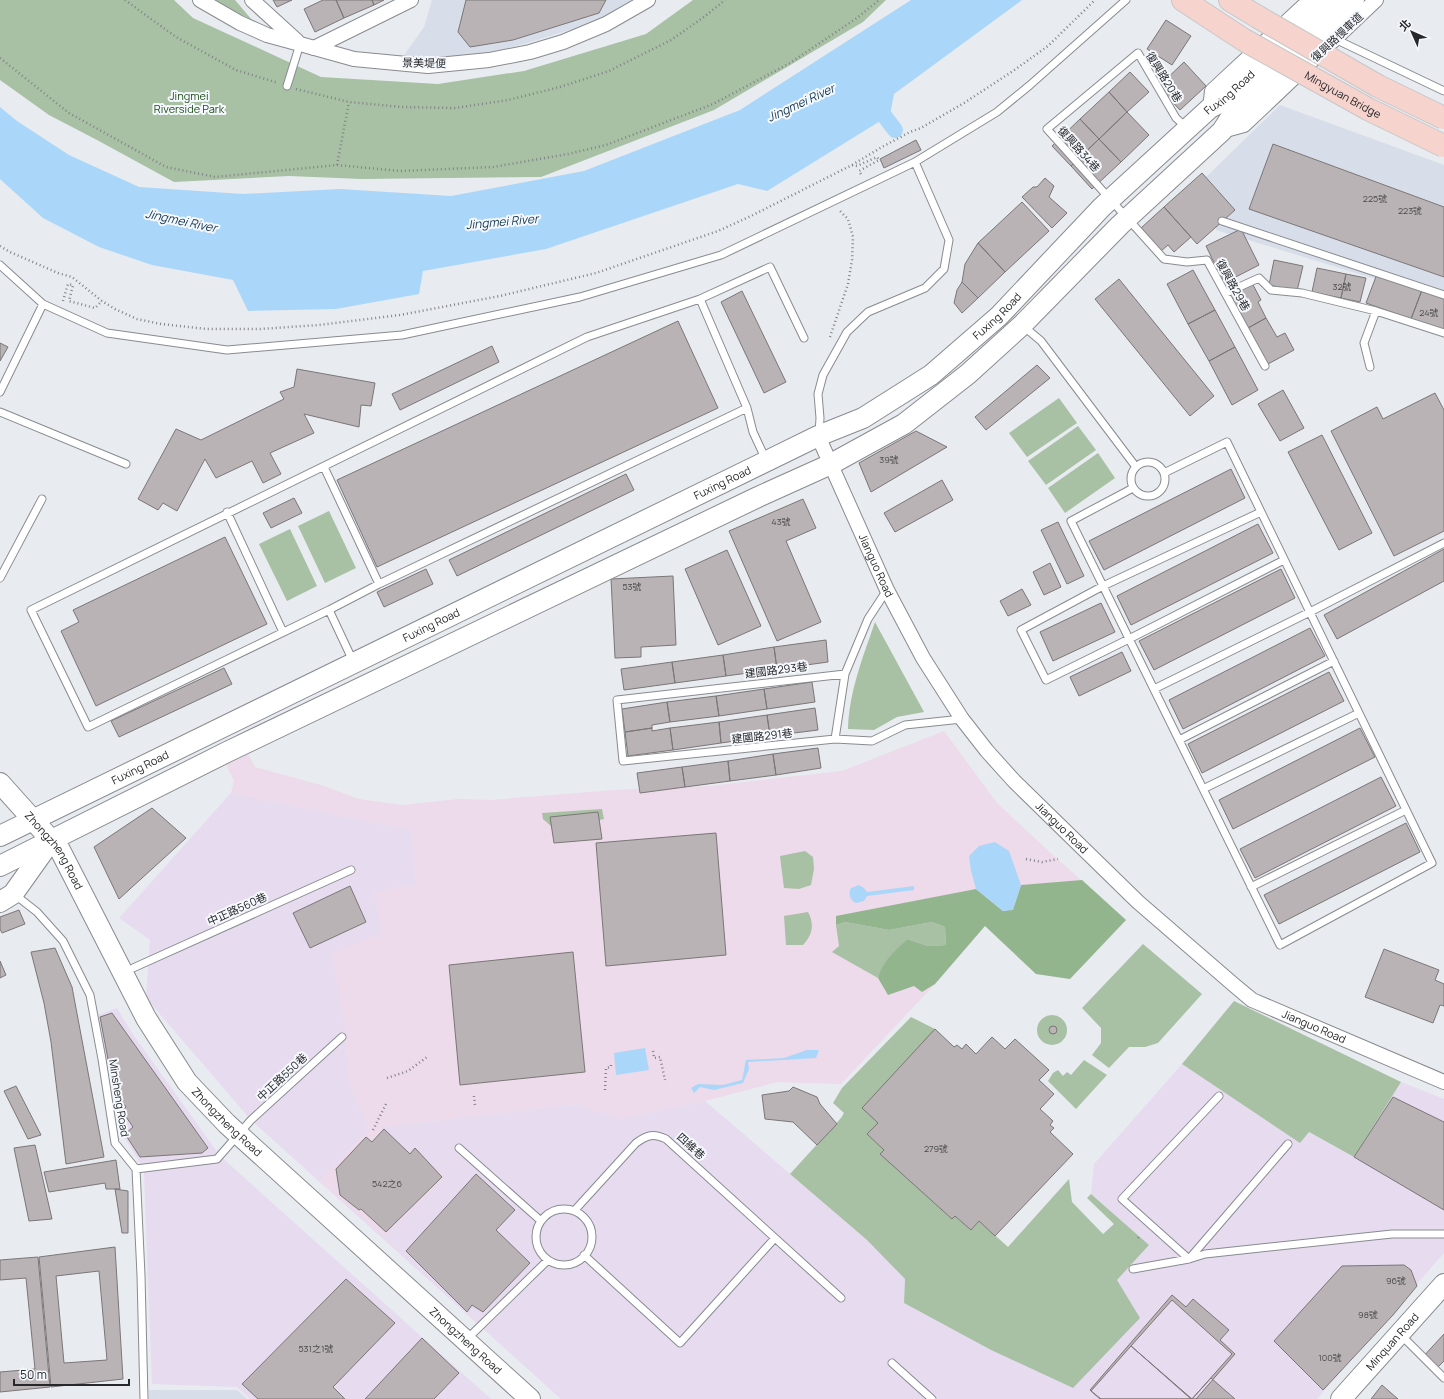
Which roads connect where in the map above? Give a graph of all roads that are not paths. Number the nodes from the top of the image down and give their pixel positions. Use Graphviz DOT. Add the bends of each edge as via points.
graph roads {
  1 [pos="200,0"];
  2 [pos="252,0"];
  3 [pos="411,0"];
  4 [pos="648,0"];
  5 [pos="1126,0"];
  6 [pos="1183,0"];
  7 [pos="1230,0"];
  8 [pos="1310,0"];
  9 [pos="1330,0"];
  10 [pos="1354,0"];
  11 [pos="1376,0"];
  12 [pos="1335,39"];
  13 [pos="300,44"];
  14 [pos="314,48"];
  15 [pos="1100,85"];
  16 [pos="286,86"];
  17 [pos="1444,91"];
  18 [pos="1210,108"];
  19 [pos="1444,118"];
  20 [pos="1187,129"];
  21 [pos="1222,131"];
  22 [pos="1444,146"];
  23 [pos="915,162"];
  24 [pos="1110,200"];
  25 [pos="1127,219"];
  26 [pos="1222,221"];
  27 [pos="0,265"];
  28 [pos="1226,293"];
  29 [pos="1444,295"];
  30 [pos="700,299"];
  31 [pos="44,304"];
  32 [pos="1376,311"];
  33 [pos="1022,325"];
  34 [pos="1444,333"];
  35 [pos="804,338"];
  36 [pos="1265,366"];
  37 [pos="1370,367"];
  38 [pos="0,392"];
  39 [pos="747,408"];
  40 [pos="0,412"];
  41 [pos="818,436"];
  42 [pos="767,461"];
  43 [pos="126,464"];
  44 [pos="831,464"];
  45 [pos="324,467"];
  46 [pos="1136,467"];
  47 [pos="1164,473"];
  48 [pos="1133,488"];
  49 [pos="42,499"];
  50 [pos="227,512"];
  51 [pos="1261,512"];
  52 [pos="1444,543"];
  53 [pos="1284,560"];
  54 [pos="0,578"];
  55 [pos="379,584"];
  56 [pos="1104,586"];
  57 [pos="887,590"];
  58 [pos="329,610"];
  59 [pos="1310,612"];
  60 [pos="283,632"];
  61 [pos="1129,639"];
  62 [pos="1334,661"];
  63 [pos="354,663"];
  64 [pos="845,674"];
  65 [pos="1154,689"];
  66 [pos="617,700"];
  67 [pos="1359,713"];
  68 [pos="962,719"];
  69 [pos="835,739"];
  70 [pos="1179,740"];
  71 [pos="0,783"];
  72 [pos="1203,789"];
  73 [pos="1406,810"];
  74 [pos="12,828"];
  75 [pos="51,840"];
  76 [pos="5,863"];
  77 [pos="351,870"];
  78 [pos="1251,887"];
  79 [pos="7,898"];
  80 [pos="133,968"];
  81 [pos="342,1037"];
  82 [pos="1444,1082"];
  83 [pos="1219,1096"];
  84 [pos="238,1135"];
  85 [pos="1288,1144"];
  86 [pos="459,1148"];
  87 [pos="136,1169"];
  88 [pos="574,1210"];
  89 [pos="541,1220"];
  90 [pos="1444,1234"];
  91 [pos="775,1238"];
  92 [pos="584,1255"];
  93 [pos="1189,1259"];
  94 [pos="548,1260"];
  95 [pos="1133,1269"];
  96 [pos="1444,1284"];
  97 [pos="841,1298"];
  98 [pos="1400,1334"];
  99 [pos="466,1340"];
  100 [pos="892,1363"];
  101 [pos="1444,1378"];
  102 [pos="144,1399"];
  103 [pos="530,1399"];
  104 [pos="932,1399"];
  105 [pos="1342,1399"];
  1 -- 13 [label="street, 景美堤便" via="267,35"];
  2 -- 13 [label="street"];
  3 -- 14 [label="street"];
  4 -- 14 [label="street, 景美堤便" via="606,24 563,42 489,60 428,66 354,59"];
  5 -- 23 [label="lane" via="997,112"];
  6 -- 22 [label="main road, Mingyuan Bridge, bridge" via="1244,40 1368,109"];
  7 -- 19 [label="main road, bridge" via="1378,86"];
  8 -- 18 [label="street" via="1212,91"];
  9 -- 18 [label="main road, Fuxing Road" via="1222,102"];
  10 -- 21 [label="main road, Fuxing Road" via="1234,112"];
  11 -- 12 [label="street, 復興路慢車道"];
  12 -- 17 [label="lane"];
  12 -- 21 [label="street, 復興路慢車道" via="1244,125"];
  13 -- 14 [label="street, 景美堤便"];
  13 -- 16 [label="lane"];
  15 -- 20 [label="lane, 復興路20巷" via="1138,53 1176,118"];
  15 -- 24 [label="lane, 復興路34巷" via="1047,130"];
  18 -- 20 [label="main road, Fuxing Road"];
  20 -- 24 [label="main road, Fuxing Road"];
  21 -- 25 [label="main road, Fuxing Road"];
  23 -- 31 [label="lane" via="721,255 580,297 402,335 227,350 107,333"];
  23 -- 41 [label="lane" via="949,240 944,269 925,288 868,312 847,332 823,375 818,394"];
  24 -- 25 [label="lane, 復興路29巷"];
  24 -- 41 [label="main road, Fuxing Road" via="999,316 932,375 864,418"];
  25 -- 28 [label="lane, 復興路29巷" via="1164,259 1187,262 1207,260"];
  25 -- 33 [label="main road, Fuxing Road"];
  26 -- 29 [label="lane"];
  27 -- 31 [label="lane"];
  28 -- 32 [label="lane" via="1259,278 1271,290 1302,293"];
  28 -- 36 [label="lane, 復興路29巷"];
  30 -- 35 [label="lane" via="770,267"];
  30 -- 39 [label="lane"];
  30 -- 45 [label="lane" via="587,337"];
  31 -- 38 [label="lane"];
  32 -- 34 [label="lane"];
  32 -- 37 [label="lane" via="1364,343"];
  33 -- 44 [label="main road, Fuxing Road" via="968,374 904,424"];
  33 -- 46 [label="lane" via="1041,341"];
  39 -- 42 [label="lane" via="753,432"];
  39 -- 55 [label="lane"];
  40 -- 43 [label="lane"];
  41 -- 42 [label="main road, Fuxing Road"];
  41 -- 44 [label="street, Jianguo Road"];
  42 -- 63 [label="main road, Fuxing Road"];
  44 -- 57 [label="street, Jianguo Road"];
  44 -- 75 [label="main road, Fuxing Road" via="758,496 227,752"];
  45 -- 50 [label="lane"];
  45 -- 55 [label="lane"];
  46 -- 47 [label="lane" via="1152,462"];
  46 -- 48 [label="lane" via="1131,477"];
  47 -- 48 [label="lane" via="1162,490 1153,496 1141,496"];
  47 -- 51 [label="lane" via="1227,442"];
  48 -- 56 [label="lane" via="1071,521"];
  49 -- 54 [label="lane"];
  50 -- 60 [label="lane"];
  50 -- 60 [label="lane" via="30,610 88,727"];
  51 -- 53 [label="lane"];
  51 -- 56 [label="lane"];
  52 -- 59 [label="lane"];
  53 -- 59 [label="lane"];
  53 -- 61 [label="lane"];
  55 -- 58 [label="lane"];
  56 -- 61 [label="lane"];
  56 -- 61 [label="lane" via="1021,630 1046,680"];
  57 -- 64 [label="lane" via="868,619"];
  57 -- 68 [label="street, Jianguo Road" via="923,658"];
  58 -- 60 [label="lane"];
  58 -- 63 [label="lane"];
  59 -- 62 [label="lane"];
  59 -- 65 [label="lane"];
  61 -- 65 [label="lane"];
  62 -- 67 [label="lane"];
  62 -- 70 [label="lane"];
  63 -- 74 [label="main road, Fuxing Road"];
  64 -- 66 [label="lane, 建國路293巷"];
  64 -- 69 [label="lane"];
  65 -- 70 [label="lane"];
  66 -- 69 [label="lane, 建國路291巷" via="623,761"];
  67 -- 72 [label="lane"];
  67 -- 73 [label="lane"];
  68 -- 69 [label="lane, 建國路291巷" via="905,725 872,741"];
  68 -- 82 [label="street, Jianguo Road" via="1014,781 1138,902 1252,1000"];
  70 -- 72 [label="lane"];
  71 -- 74 [label="main road, Zhongzheng Road"];
  72 -- 78 [label="lane"];
  73 -- 78 [label="lane"];
  73 -- 78 [label="lane" via="1432,863 1280,945"];
  74 -- 75 [label="main road, Zhongzheng Road"];
  75 -- 76 [label="main road, Fuxing Road"];
  75 -- 79 [label="main road"];
  75 -- 84 [label="main road, Zhongzheng Road" via="60,850 146,1018 186,1082"];
  77 -- 80 [label="lane, 中正路560巷"];
  79 -- 87 [label="lane, Minsheng Road" via="37,912 64,941 90,995 115,1143"];
  81 -- 84 [label="lane, 中正路550巷" via="251,1120"];
  83 -- 93 [label="lane" via="1122,1199"];
  84 -- 87 [label="lane, 中正路550巷" via="217,1159"];
  84 -- 99 [label="main road, Zhongzheng Road"];
  85 -- 93 [label="lane"];
  86 -- 89 [label="lane"];
  87 -- 102 [label="lane"];
  88 -- 89 [label="lane" via="555,1210"];
  88 -- 91 [label="lane, 四維巷" via="636,1143 646,1136 658,1135 666,1139"];
  88 -- 92 [label="lane" via="582,1215 591,1230 589,1248"];
  89 -- 94 [label="lane" via="537,1229 537,1246"];
  90 -- 93 [label="lane" via="1392,1234 1205,1254"];
  91 -- 92 [label="lane" via="680,1343"];
  91 -- 97 [label="lane, 四維巷"];
  92 -- 94 [label="lane" via="571,1264"];
  93 -- 95 [label="lane"];
  94 -- 99 [label="lane"];
  96 -- 98 [label="main road, Minquan Road"];
  98 -- 101 [label="lane"];
  98 -- 105 [label="main road, Minquan Road"];
  99 -- 103 [label="main road, Zhongzheng Road"];
  100 -- 104 [label="lane"];
}
